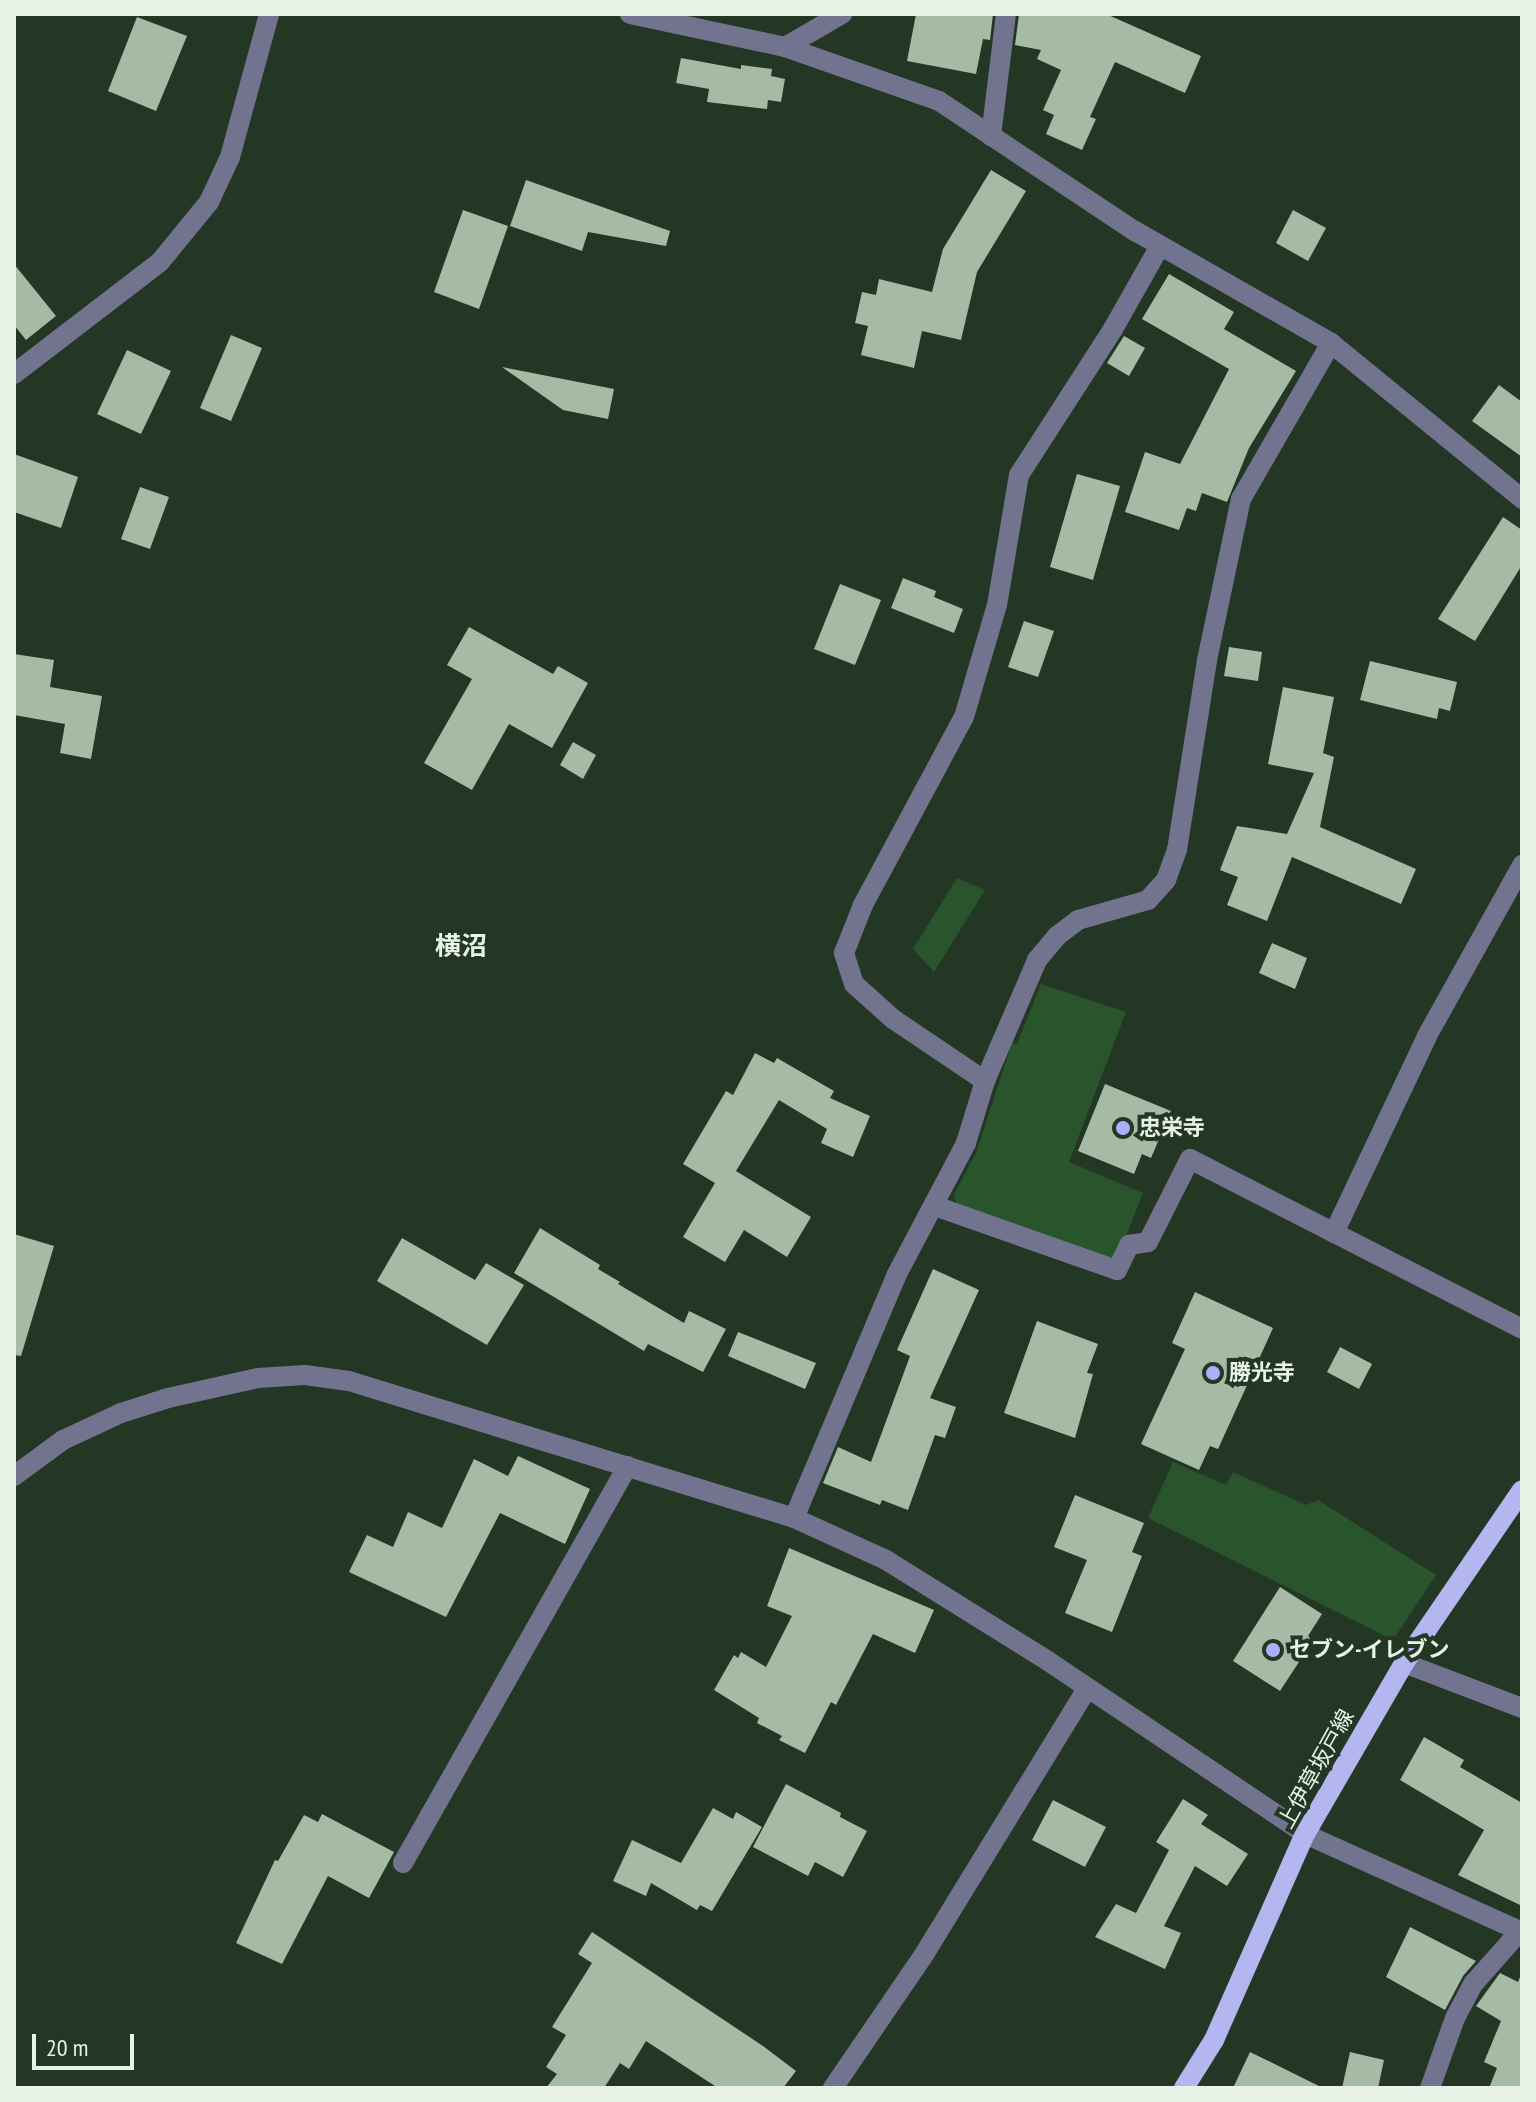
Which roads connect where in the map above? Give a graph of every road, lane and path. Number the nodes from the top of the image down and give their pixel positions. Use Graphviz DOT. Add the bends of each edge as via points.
graph roads {
  1 [pos="269,14"];
  2 [pos="630,14"];
  3 [pos="842,14"];
  4 [pos="1006,14"];
  5 [pos="785,47"];
  6 [pos="991,136"];
  7 [pos="1160,246"];
  8 [pos="1331,343"];
  9 [pos="14,374"];
  10 [pos="1522,499"];
  11 [pos="1522,865"];
  12 [pos="985,1081"];
  13 [pos="935,1206"];
  14 [pos="1334,1233"];
  15 [pos="1522,1329"];
  16 [pos="628,1466"];
  17 [pos="18,1468"];
  18 [pos="1522,1490"];
  19 [pos="794,1518"];
  20 [pos="1404,1663"];
  21 [pos="1087,1689"];
  22 [pos="1522,1708"];
  23 [pos="1305,1834"];
  24 [pos="403,1863"];
  25 [pos="1517,1936"];
  26 [pos="833,2088"];
  27 [pos="1184,2088"];
  28 [pos="1430,2088"];
  1 -- 9 [label="street" via="230,157 209,202 160,262"];
  2 -- 5 [label="street"];
  3 -- 5 [label="street"];
  4 -- 6 [label="street"];
  5 -- 6 [label="street" via="939,101"];
  6 -- 7 [label="street"];
  7 -- 8 [label="street"];
  7 -- 12 [label="street" via="1019,475 997,605 964,717 863,905 844,953 854,984 893,1019"];
  8 -- 10 [label="street"];
  8 -- 12 [label="street" via="1241,499 1207,660 1177,850 1166,880 1148,900 1078,920 1057,936 1037,960"];
  11 -- 14 [label="street" via="1427,1036"];
  12 -- 13 [label="street" via="966,1143"];
  13 -- 14 [label="street" via="1117,1270 1129,1245 1148,1242 1190,1159"];
  13 -- 19 [label="street" via="896,1276"];
  14 -- 15 [label="street"];
  16 -- 17 [label="street" via="349,1381 305,1375 215,1386 121,1413"];
  16 -- 19 [label="street"];
  16 -- 24 [label="street"];
  18 -- 20 [label="main road, 上伊草坂戸線"];
  19 -- 21 [label="street" via="886,1560"];
  20 -- 22 [label="street"];
  20 -- 23 [label="main road, 上伊草坂戸線"];
  21 -- 23 [label="street"];
  21 -- 26 [label="street" via="925,1953"];
  23 -- 25 [label="street"];
  23 -- 27 [label="main road, 上伊草坂戸線" via="1214,2040"];
  25 -- 28 [label="street" via="1474,1983"];
}
